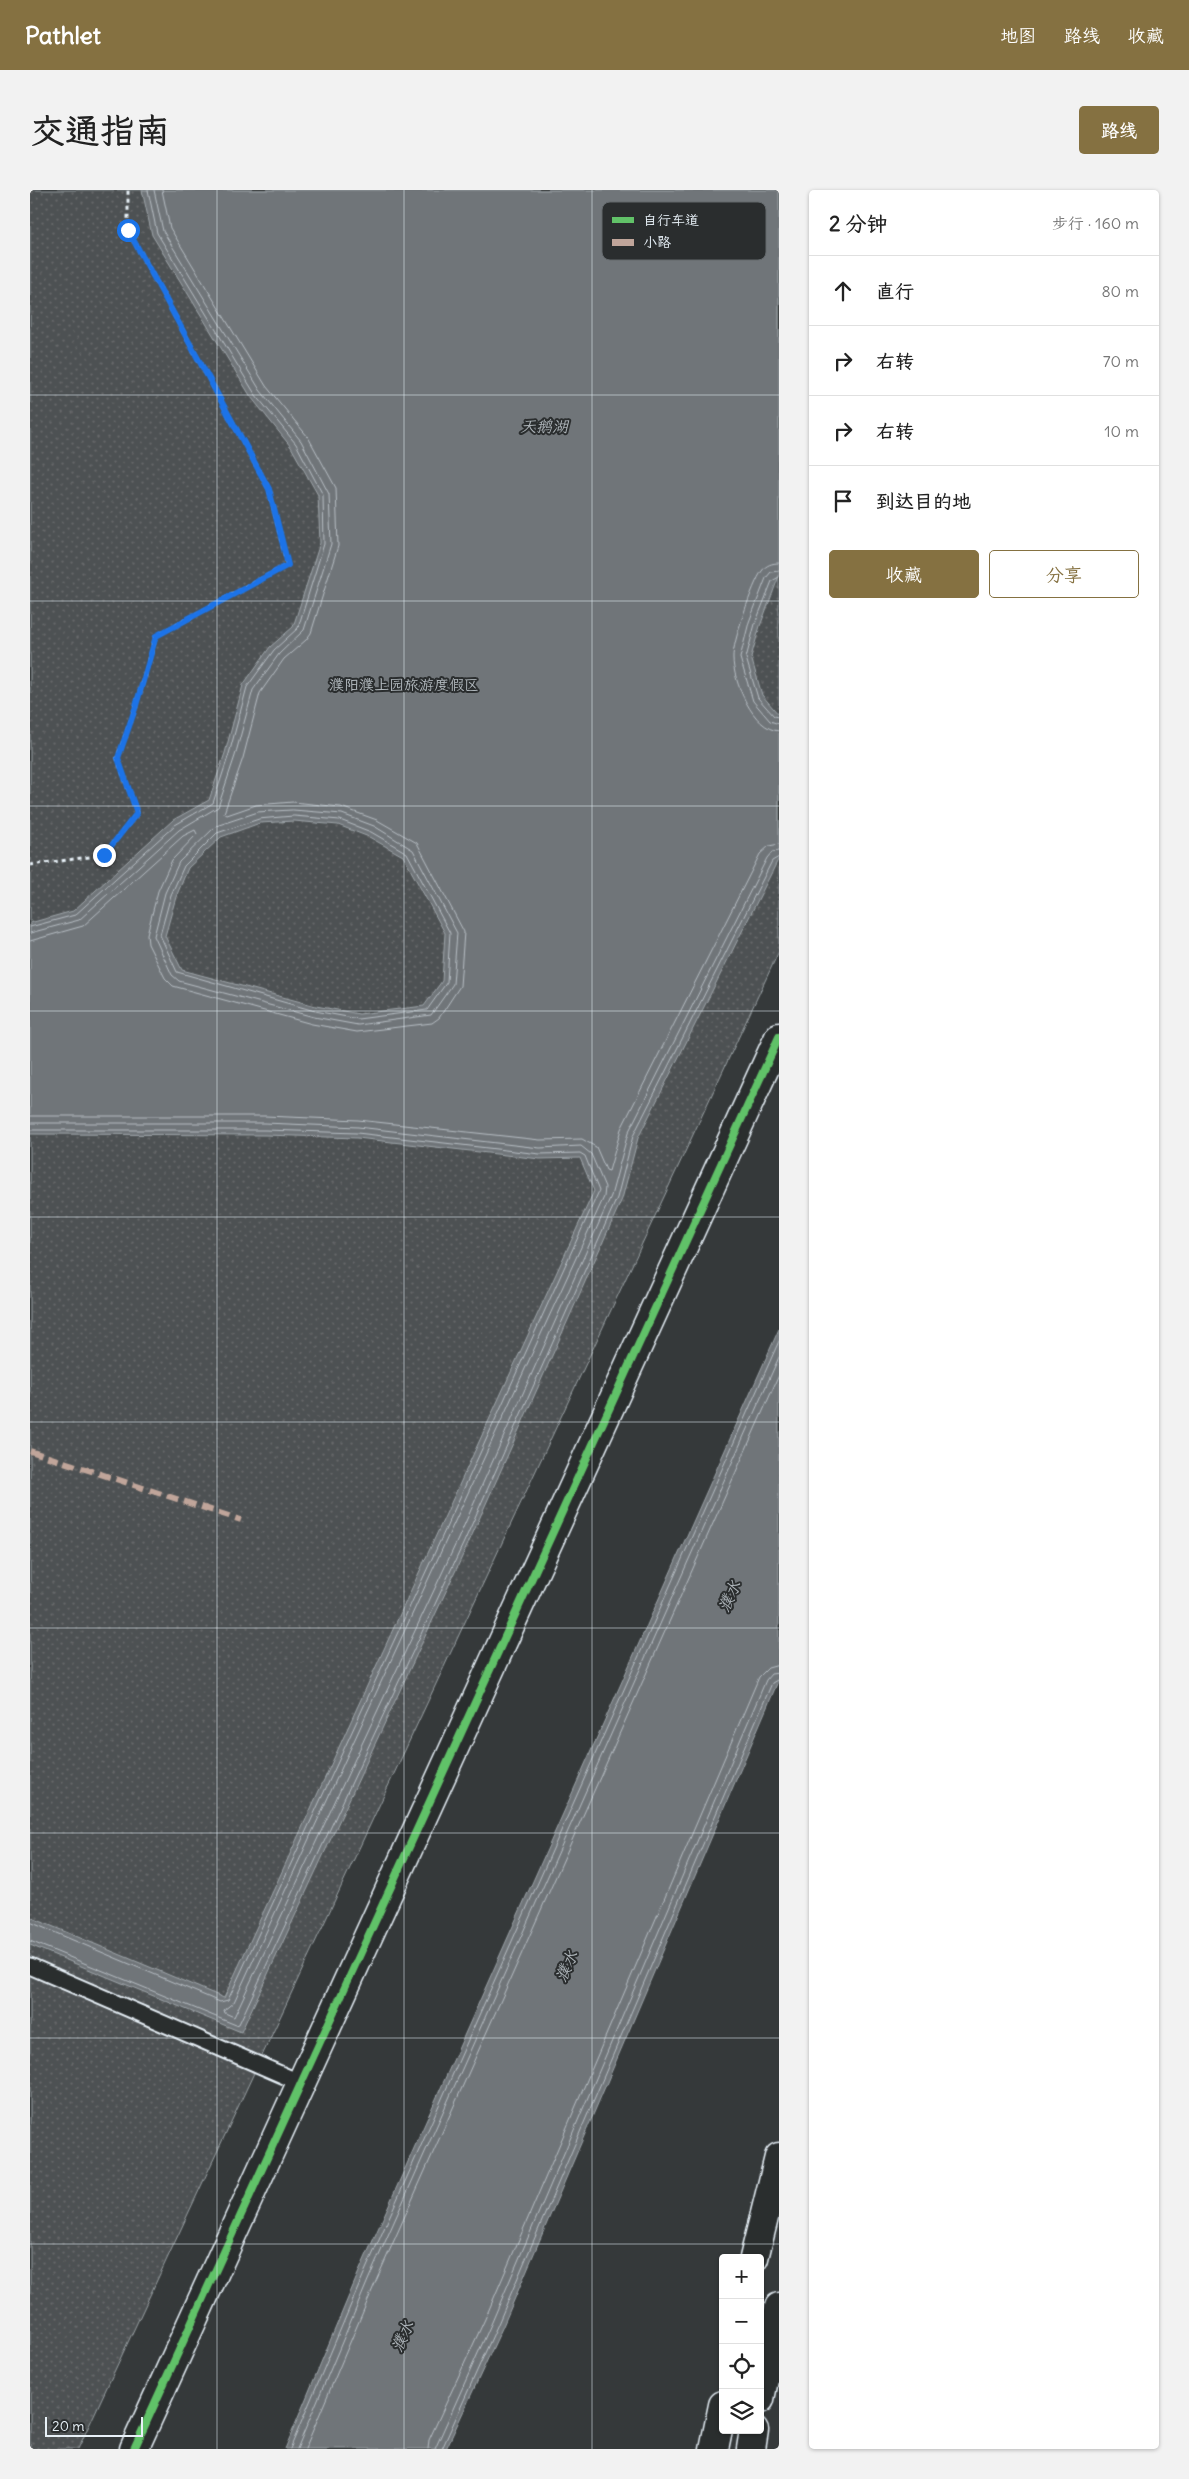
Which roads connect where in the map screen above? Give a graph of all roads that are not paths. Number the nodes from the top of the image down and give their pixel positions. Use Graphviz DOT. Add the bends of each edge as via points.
graph roads {
  1 [pos="779,1037"];
  2 [pos="30,1966"];
  3 [pos="301,2083"];
  4 [pos="779,2157"];
  5 [pos="755,2254"];
  6 [pos="779,2307"];
  7 [pos="762,2389"];
  8 [pos="719,2425"];
  9 [pos="753,2434"];
  10 [pos="134,2449"];
  11 [pos="714,2449"];
  12 [pos="750,2449"];
  1 -- 3 [label="main road"];
  2 -- 3 [label="lane"];
  3 -- 10 [label="main road"];
  4 -- 5 [label="main road"];
  6 -- 7 [label="main road"];
  8 -- 11 [label="main road"];
  9 -- 12 [label="main road"];
}
